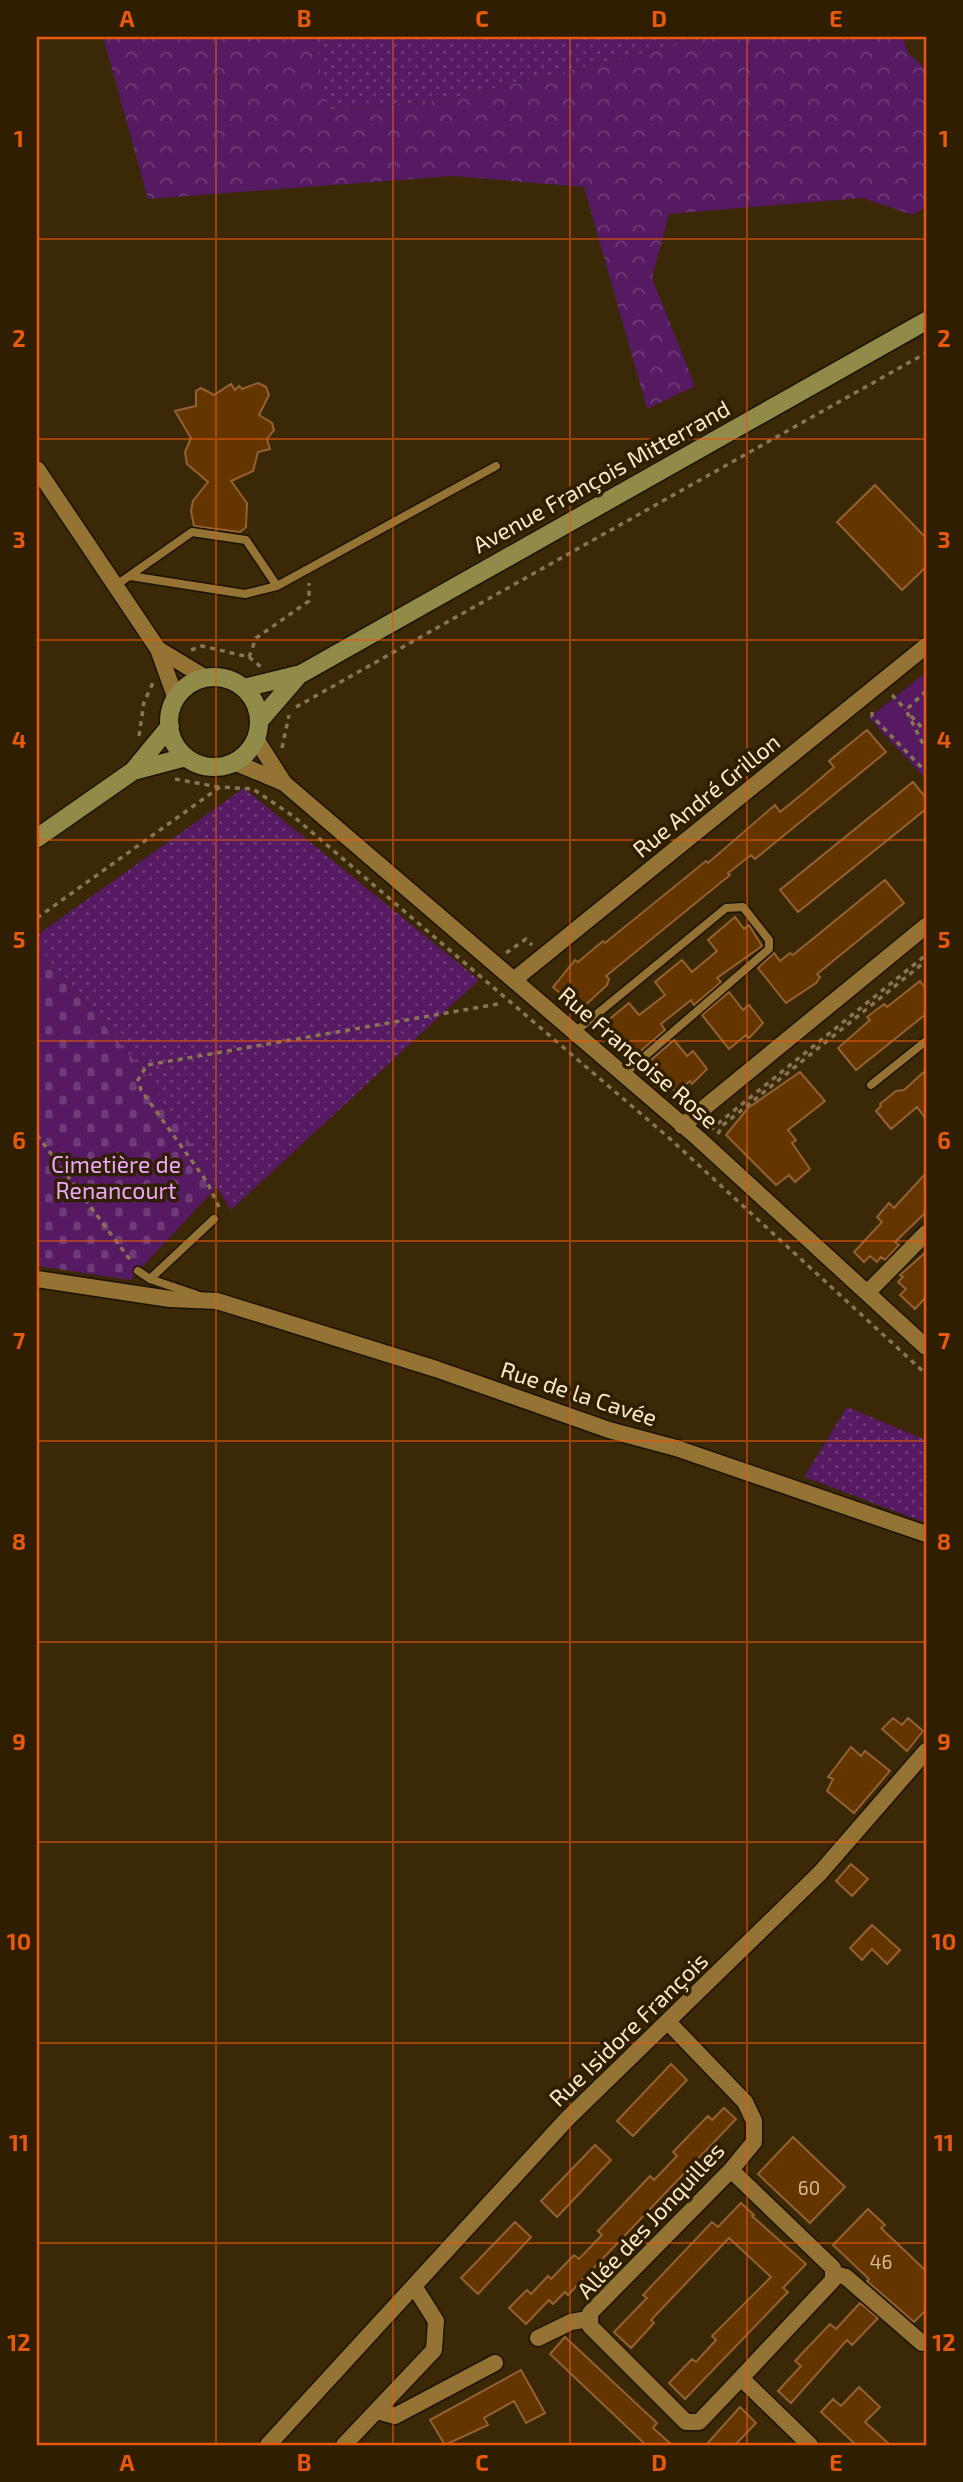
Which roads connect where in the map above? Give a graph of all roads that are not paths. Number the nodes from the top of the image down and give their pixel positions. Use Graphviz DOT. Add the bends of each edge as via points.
graph roads {
  1 [pos="926,321"];
  2 [pos="496,466"];
  3 [pos="37,469"];
  4 [pos="130,576"];
  5 [pos="115,586"];
  6 [pos="277,586"];
  7 [pos="926,646"];
  8 [pos="158,649"];
  9 [pos="301,674"];
  10 [pos="206,678"];
  11 [pos="244,688"];
  12 [pos="176,699"];
  13 [pos="260,720"];
  14 [pos="170,726"];
  15 [pos="256,740"];
  16 [pos="186,757"];
  17 [pos="234,762"];
  18 [pos="133,771"];
  19 [pos="284,783"];
  20 [pos="37,838"];
  21 [pos="926,926"];
  22 [pos="515,979"];
  23 [pos="575,1032"];
  24 [pos="926,1041"];
  25 [pos="623,1074"];
  26 [pos="870,1085"];
  27 [pos="682,1126"];
  28 [pos="214,1219"];
  29 [pos="926,1233"];
  30 [pos="138,1271"];
  31 [pos="37,1279"];
  32 [pos="150,1279"];
  33 [pos="867,1293"];
  34 [pos="217,1301"];
  35 [pos="923,1339"];
  36 [pos="926,1534"];
  37 [pos="926,1751"];
  38 [pos="668,2022"];
  39 [pos="731,2170"];
  40 [pos="835,2274"];
  41 [pos="414,2286"];
  42 [pos="588,2319"];
  43 [pos="538,2338"];
  44 [pos="922,2343"];
  45 [pos="495,2363"];
  46 [pos="741,2378"];
  47 [pos="377,2411"];
  48 [pos="268,2445"];
  49 [pos="344,2445"];
  50 [pos="810,2445"];
  1 -- 9 [label="main road, Avenue François Mitterrand"];
  2 -- 6 [label="lane"];
  3 -- 5 [label="street"];
  4 -- 5 [label="lane"];
  4 -- 6 [label="lane" via="245,594"];
  4 -- 6 [label="lane" via="192,532 246,540"];
  5 -- 8 [label="street"];
  7 -- 22 [label="street, Rue André Grillon" via="867,703"];
  8 -- 10 [label="street"];
  8 -- 12 [label="street"];
  9 -- 11 [label="main road, Avenue François Mitterrand"];
  9 -- 13 [label="main road, Avenue François Mitterrand"];
  10 -- 11 [label="main road" via="228,679"];
  10 -- 12 [label="main road" via="188,685"];
  11 -- 13 [label="main road" via="257,706"];
  12 -- 14 [label="main road"];
  13 -- 15 [label="main road"];
  14 -- 16 [label="main road" via="176,746"];
  14 -- 18 [label="main road"];
  15 -- 17 [label="main road"];
  15 -- 19 [label="street"];
  16 -- 17 [label="main road" via="213,767"];
  16 -- 18 [label="main road"];
  17 -- 19 [label="street"];
  18 -- 20 [label="main road"];
  19 -- 22 [label="street, Rue Françoise Rose"];
  21 -- 27 [label="street"];
  22 -- 23 [label="street, Rue Françoise Rose"];
  23 -- 25 [label="street, Rue Françoise Rose"];
  23 -- 25 [label="lane" via="726,908 743,907 769,940 769,949"];
  24 -- 26 [label="lane"];
  25 -- 27 [label="street, Rue Françoise Rose"];
  27 -- 33 [label="street, Rue Françoise Rose"];
  28 -- 32 [label="lane"];
  29 -- 33 [label="street"];
  30 -- 32 [label="lane"];
  31 -- 34 [label="street, Rue de la Cavée" via="170,1299"];
  32 -- 34 [label="lane"];
  33 -- 35 [label="street, Rue Françoise Rose"];
  34 -- 36 [label="street, Rue de la Cavée" via="676,1448"];
  37 -- 38 [label="street, Rue Isidore François" via="820,1873"];
  38 -- 39 [label="street, Allée des Jonquilles" via="745,2102 754,2121 754,2141"];
  38 -- 41 [label="street, Rue Isidore François" via="567,2119"];
  39 -- 40 [label="street"];
  39 -- 42 [label="street, Allée des Jonquilles"];
  40 -- 44 [label="street" via="846,2277"];
  40 -- 46 [label="street, Allée des Jonquilles"];
  41 -- 47 [label="street" via="436,2321 434,2350"];
  41 -- 48 [label="street, Rue Isidore François"];
  42 -- 43 [label="street, Allée des Jonquilles"];
  42 -- 46 [label="street, Allée des Jonquilles" via="687,2422 699,2422"];
  45 -- 47 [label="street" via="395,2416"];
  46 -- 50 [label="street"];
  47 -- 49 [label="street"];
}
